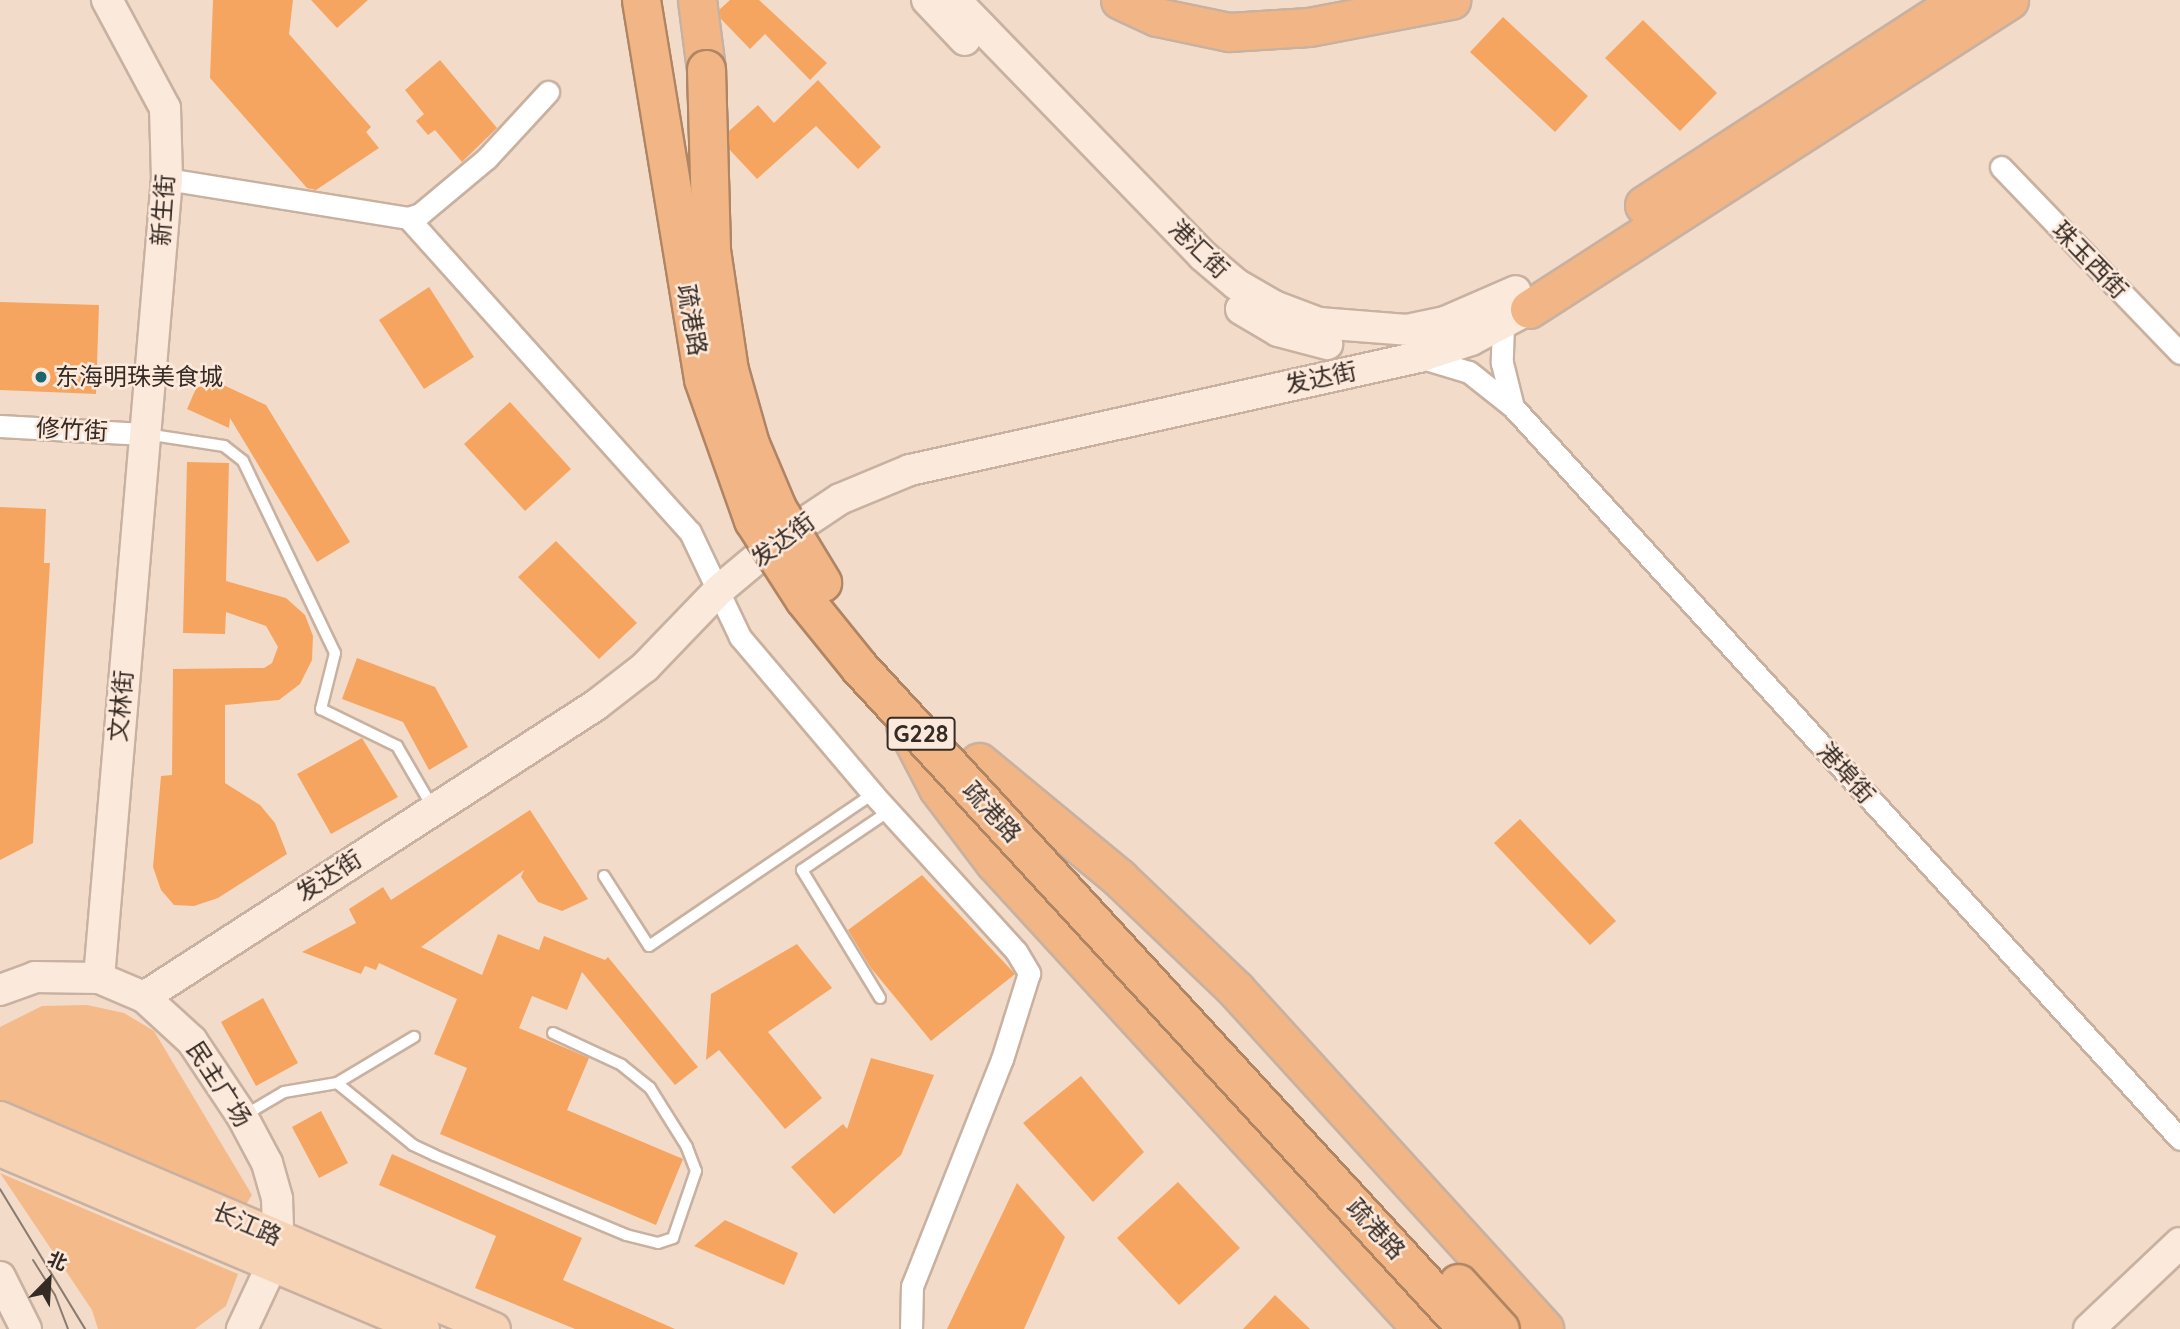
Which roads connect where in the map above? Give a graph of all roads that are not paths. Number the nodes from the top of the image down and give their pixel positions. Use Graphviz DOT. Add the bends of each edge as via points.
graph roads {
  1 [pos="107,0"];
  2 [pos="641,0"];
  3 [pos="697,0"];
  4 [pos="927,0"];
  5 [pos="955,0"];
  6 [pos="1120,0"];
  7 [pos="1185,0"];
  8 [pos="1324,0"];
  9 [pos="1451,0"];
  10 [pos="1960,0"];
  11 [pos="2009,0"];
  12 [pos="548,92"];
  13 [pos="2001,167"];
  14 [pos="167,179"];
  15 [pos="408,218"];
  16 [pos="1516,309"];
  17 [pos="1361,349"];
  18 [pos="2180,353"];
  19 [pos="1419,357"];
  20 [pos="1513,407"];
  21 [pos="0,426"];
  22 [pos="144,434"];
  23 [pos="719,590"];
  24 [pos="895,705"];
  25 [pos="979,762"];
  26 [pos="873,794"];
  27 [pos="433,808"];
  28 [pos="889,811"];
  29 [pos="604,876"];
  30 [pos="99,978"];
  31 [pos="0,990"];
  32 [pos="144,997"];
  33 [pos="880,998"];
  34 [pos="553,1033"];
  35 [pos="414,1037"];
  36 [pos="337,1083"];
  37 [pos="242,1116"];
  38 [pos="0,1118"];
  39 [pos="2180,1139"];
  40 [pos="0,1150"];
  41 [pos="2180,1243"];
  42 [pos="275,1251"];
  43 [pos="2180,1272"];
  44 [pos="0,1277"];
  45 [pos="26,1329"];
  46 [pos="242,1329"];
  47 [pos="423,1329"];
  48 [pos="494,1329"];
  49 [pos="911,1329"];
  50 [pos="1422,1329"];
  51 [pos="1467,1329"];
  52 [pos="1500,1329"];
  53 [pos="1544,1329"];
  54 [pos="2088,1329"];
  55 [pos="2119,1329"];
  1 -- 14 [label="street, 新生街" via="165,108"];
  2 -- 24 [label="highway, 疏港路 / G228, bridge" via="690,313 725,452 753,520 804,599"];
  3 -- 25 [label="highway, 疏港路 / G228, bridge" via="710,127 716,306 750,443 776,508 824,584"];
  4 -- 17 [label="street, 港汇街" via="1191,273 1278,331"];
  5 -- 17 [label="street, 港汇街" via="1203,256 1236,284 1274,306 1319,323"];
  6 -- 9 [label="highway" via="1157,17 1228,32 1309,27"];
  7 -- 8 [label="highway" via="1242,8"];
  10 -- 16 [label="highway"];
  11 -- 16 [label="highway"];
  12 -- 15 [label="street" via="487,158"];
  13 -- 18 [label="street, 珠玉西街"];
  14 -- 15 [label="street"];
  14 -- 22 [label="street, 新生街"];
  15 -- 23 [label="street" via="690,532"];
  16 -- 17 [label="street, 港汇街" via="1407,330"];
  16 -- 19 [label="street, 发达街"];
  16 -- 20 [label="street" via="1503,363"];
  17 -- 19 [label="street, 发达街"];
  17 -- 23 [label="street, 发达街" via="910,470 839,499 780,539"];
  19 -- 20 [label="street, 港埠街" via="1469,373"];
  20 -- 39 [label="street, 港埠街"];
  21 -- 22 [label="street, 修竹街"];
  22 -- 27 [label="lane" via="224,446 243,461 335,653 321,709 397,746"];
  22 -- 30 [label="street, 文林街"];
  23 -- 26 [label="street" via="740,636"];
  23 -- 27 [label="street, 发达街" via="645,667 596,705"];
  24 -- 50 [label="highway, bridge" via="938,788 994,862"];
  24 -- 51 [label="highway, 疏港路 / G228, bridge"];
  25 -- 52 [label="highway, 疏港路 / G228, bridge"];
  25 -- 53 [label="highway" via="1119,878 1236,990"];
  26 -- 28 [label="street"];
  26 -- 29 [label="lane" via="649,946"];
  27 -- 32 [label="street, 发达街"];
  28 -- 33 [label="lane" via="802,870"];
  28 -- 49 [label="street" via="1016,951 1028,973 1002,1059 912,1286"];
  30 -- 31 [label="street, 民主广场" via="35,977"];
  30 -- 32 [label="street, 民主广场"];
  32 -- 37 [label="street, 民主广场" via="192,1041"];
  34 -- 36 [label="lane" via="622,1065 650,1088 687,1147 696,1171 673,1238 658,1243 626,1235 413,1145"];
  35 -- 36 [label="lane"];
  36 -- 37 [label="lane" via="284,1092"];
  37 -- 42 [label="street, 民主广场" via="274,1187"];
  38 -- 42 [label="main road, 长江路"];
  40 -- 42 [label="main road, 长江路"];
  41 -- 54 [label="street"];
  42 -- 46 [label="street, 民主广场"];
  42 -- 47 [label="main road, 长江路"];
  42 -- 48 [label="main road, 长江路"];
  43 -- 55 [label="street"];
  44 -- 45 [label="street"];
}
